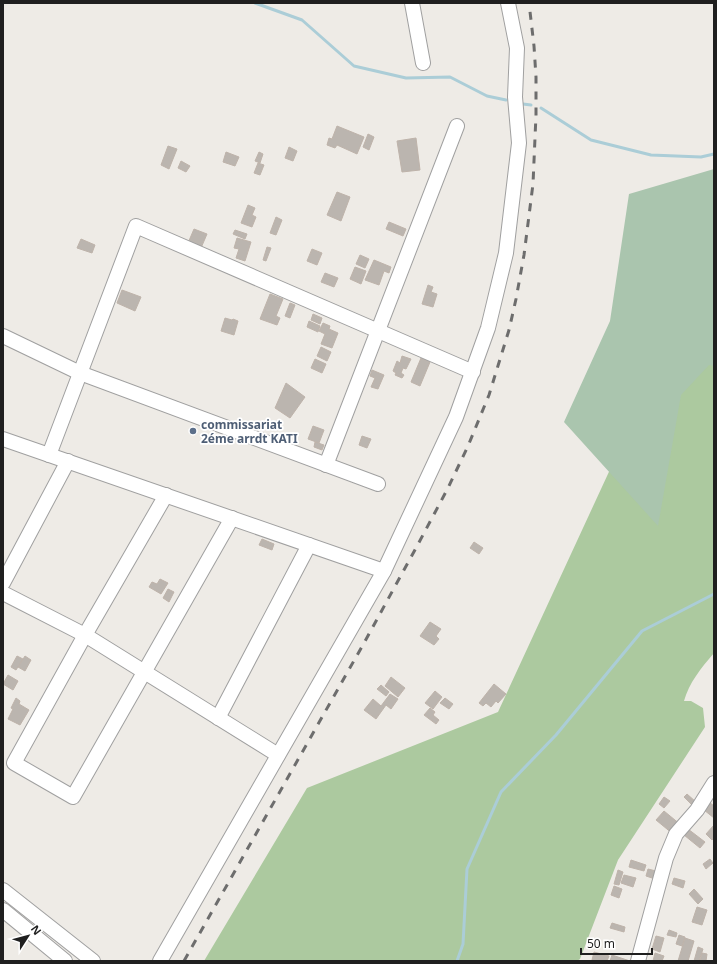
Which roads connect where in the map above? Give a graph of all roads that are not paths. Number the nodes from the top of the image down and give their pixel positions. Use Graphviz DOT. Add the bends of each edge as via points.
graph roads {
  1 [pos="412,3"];
  2 [pos="508,3"];
  3 [pos="423,63"];
  4 [pos="457,126"];
  5 [pos="377,331"];
  6 [pos="3,336"];
  7 [pos="472,372"];
  8 [pos="80,373"];
  9 [pos="3,439"];
  10 [pos="49,455"];
  11 [pos="68,462"];
  12 [pos="326,465"];
  13 [pos="378,484"];
  14 [pos="166,495"];
  15 [pos="232,518"];
  16 [pos="309,545"];
  17 [pos="384,571"];
  18 [pos="3,583"];
  19 [pos="3,593"];
  20 [pos="85,635"];
  21 [pos="144,672"];
  22 [pos="218,718"];
  23 [pos="278,755"];
  24 [pos="714,783"];
  25 [pos="4,893"];
  26 [pos="3,910"];
  27 [pos="66,961"];
  28 [pos="93,961"];
  29 [pos="160,961"];
  30 [pos="638,961"];
  1 -- 3 [label="street"];
  2 -- 7 [label="street" via="517,48 515,97 519,143 506,253 488,328"];
  4 -- 5 [label="street"];
  5 -- 7 [label="street"];
  5 -- 8 [label="street" via="136,226"];
  5 -- 12 [label="street"];
  6 -- 8 [label="street"];
  7 -- 17 [label="street" via="456,417"];
  8 -- 10 [label="street"];
  8 -- 12 [label="street"];
  9 -- 10 [label="street"];
  10 -- 11 [label="street"];
  11 -- 14 [label="street"];
  11 -- 18 [label="street"];
  12 -- 13 [label="street"];
  14 -- 15 [label="street"];
  14 -- 20 [label="street"];
  15 -- 16 [label="street"];
  15 -- 21 [label="street"];
  16 -- 17 [label="street"];
  16 -- 22 [label="street"];
  17 -- 23 [label="street"];
  19 -- 20 [label="street"];
  20 -- 21 [label="street"];
  20 -- 21 [label="street" via="14,763 73,797"];
  21 -- 22 [label="street"];
  22 -- 23 [label="street"];
  23 -- 29 [label="street"];
  24 -- 30 [label="street" via="697,810 676,834 666,858"];
  25 -- 28 [label="street"];
  26 -- 27 [label="street"];
}
